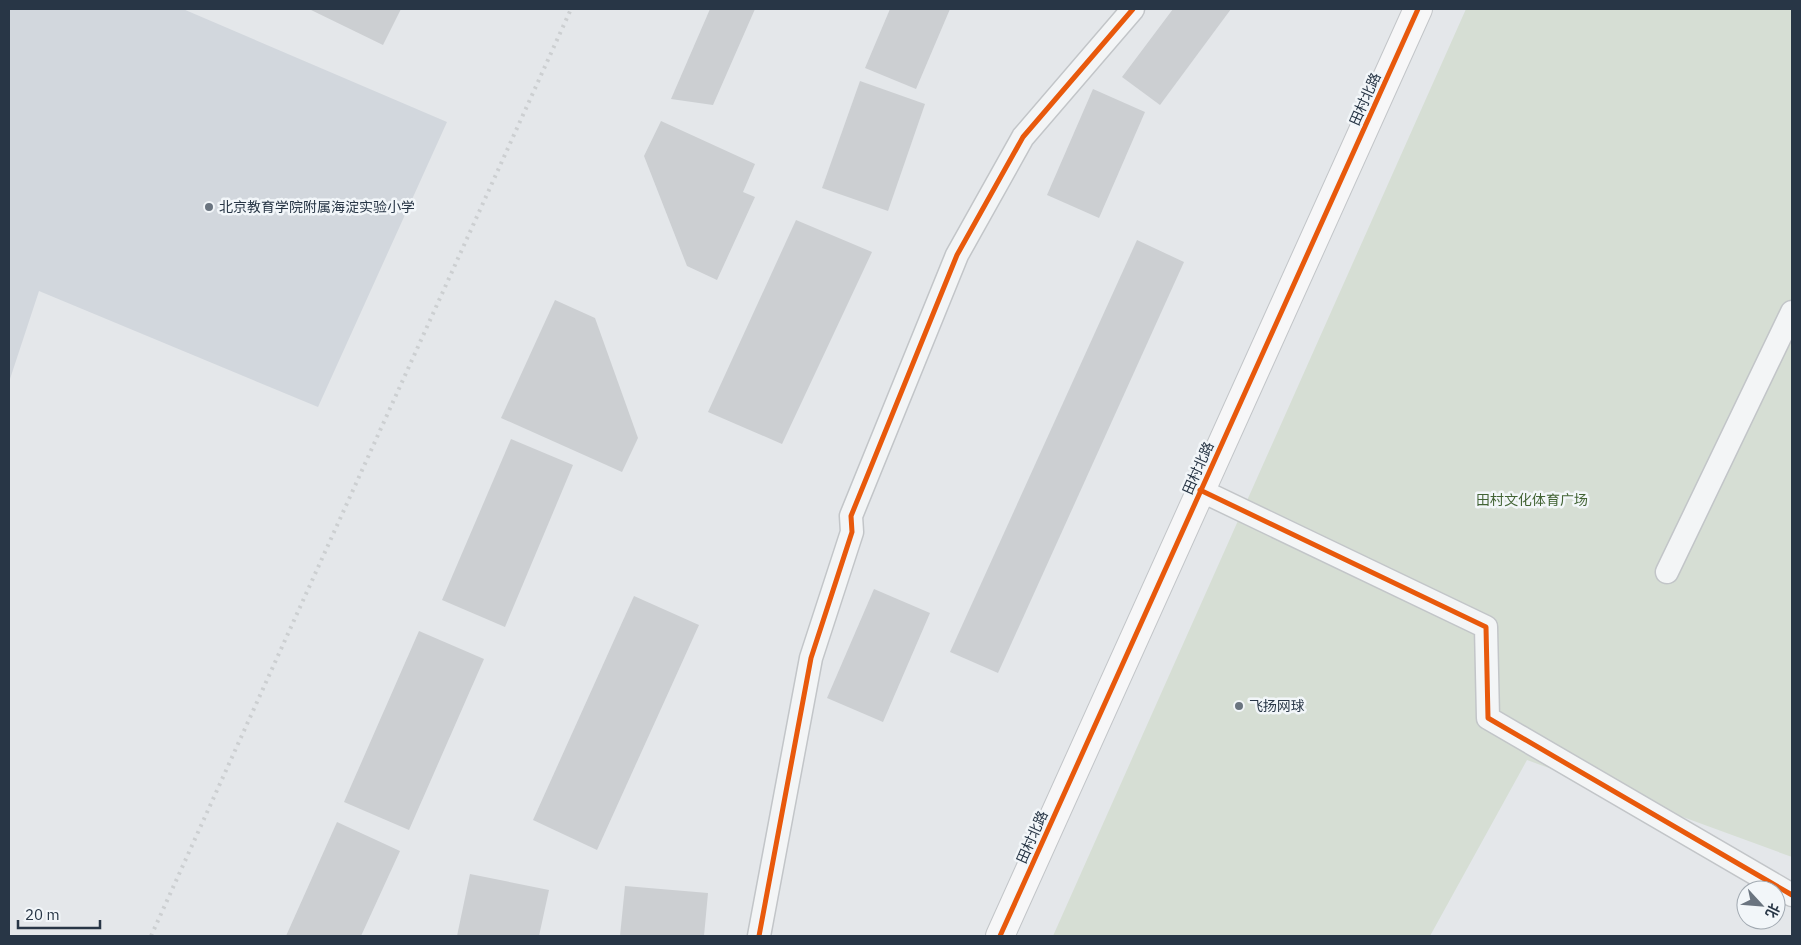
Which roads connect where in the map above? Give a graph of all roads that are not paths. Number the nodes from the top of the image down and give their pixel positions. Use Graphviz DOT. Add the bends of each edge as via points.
graph roads {
  1 [pos="1133,9"];
  2 [pos="1418,9"];
  3 [pos="1792,312"];
  4 [pos="1200,490"];
  5 [pos="1667,572"];
  6 [pos="1792,895"];
  7 [pos="759,936"];
  8 [pos="1000,936"];
  1 -- 7 [label="street" via="1018,145 957,255 858,498 851,516 852,532 811,658"];
  2 -- 4 [label="street, 田村北路"];
  3 -- 5 [label="street"];
  4 -- 6 [label="street" via="1486,627 1488,718"];
  4 -- 8 [label="street, 田村北路"];
}
